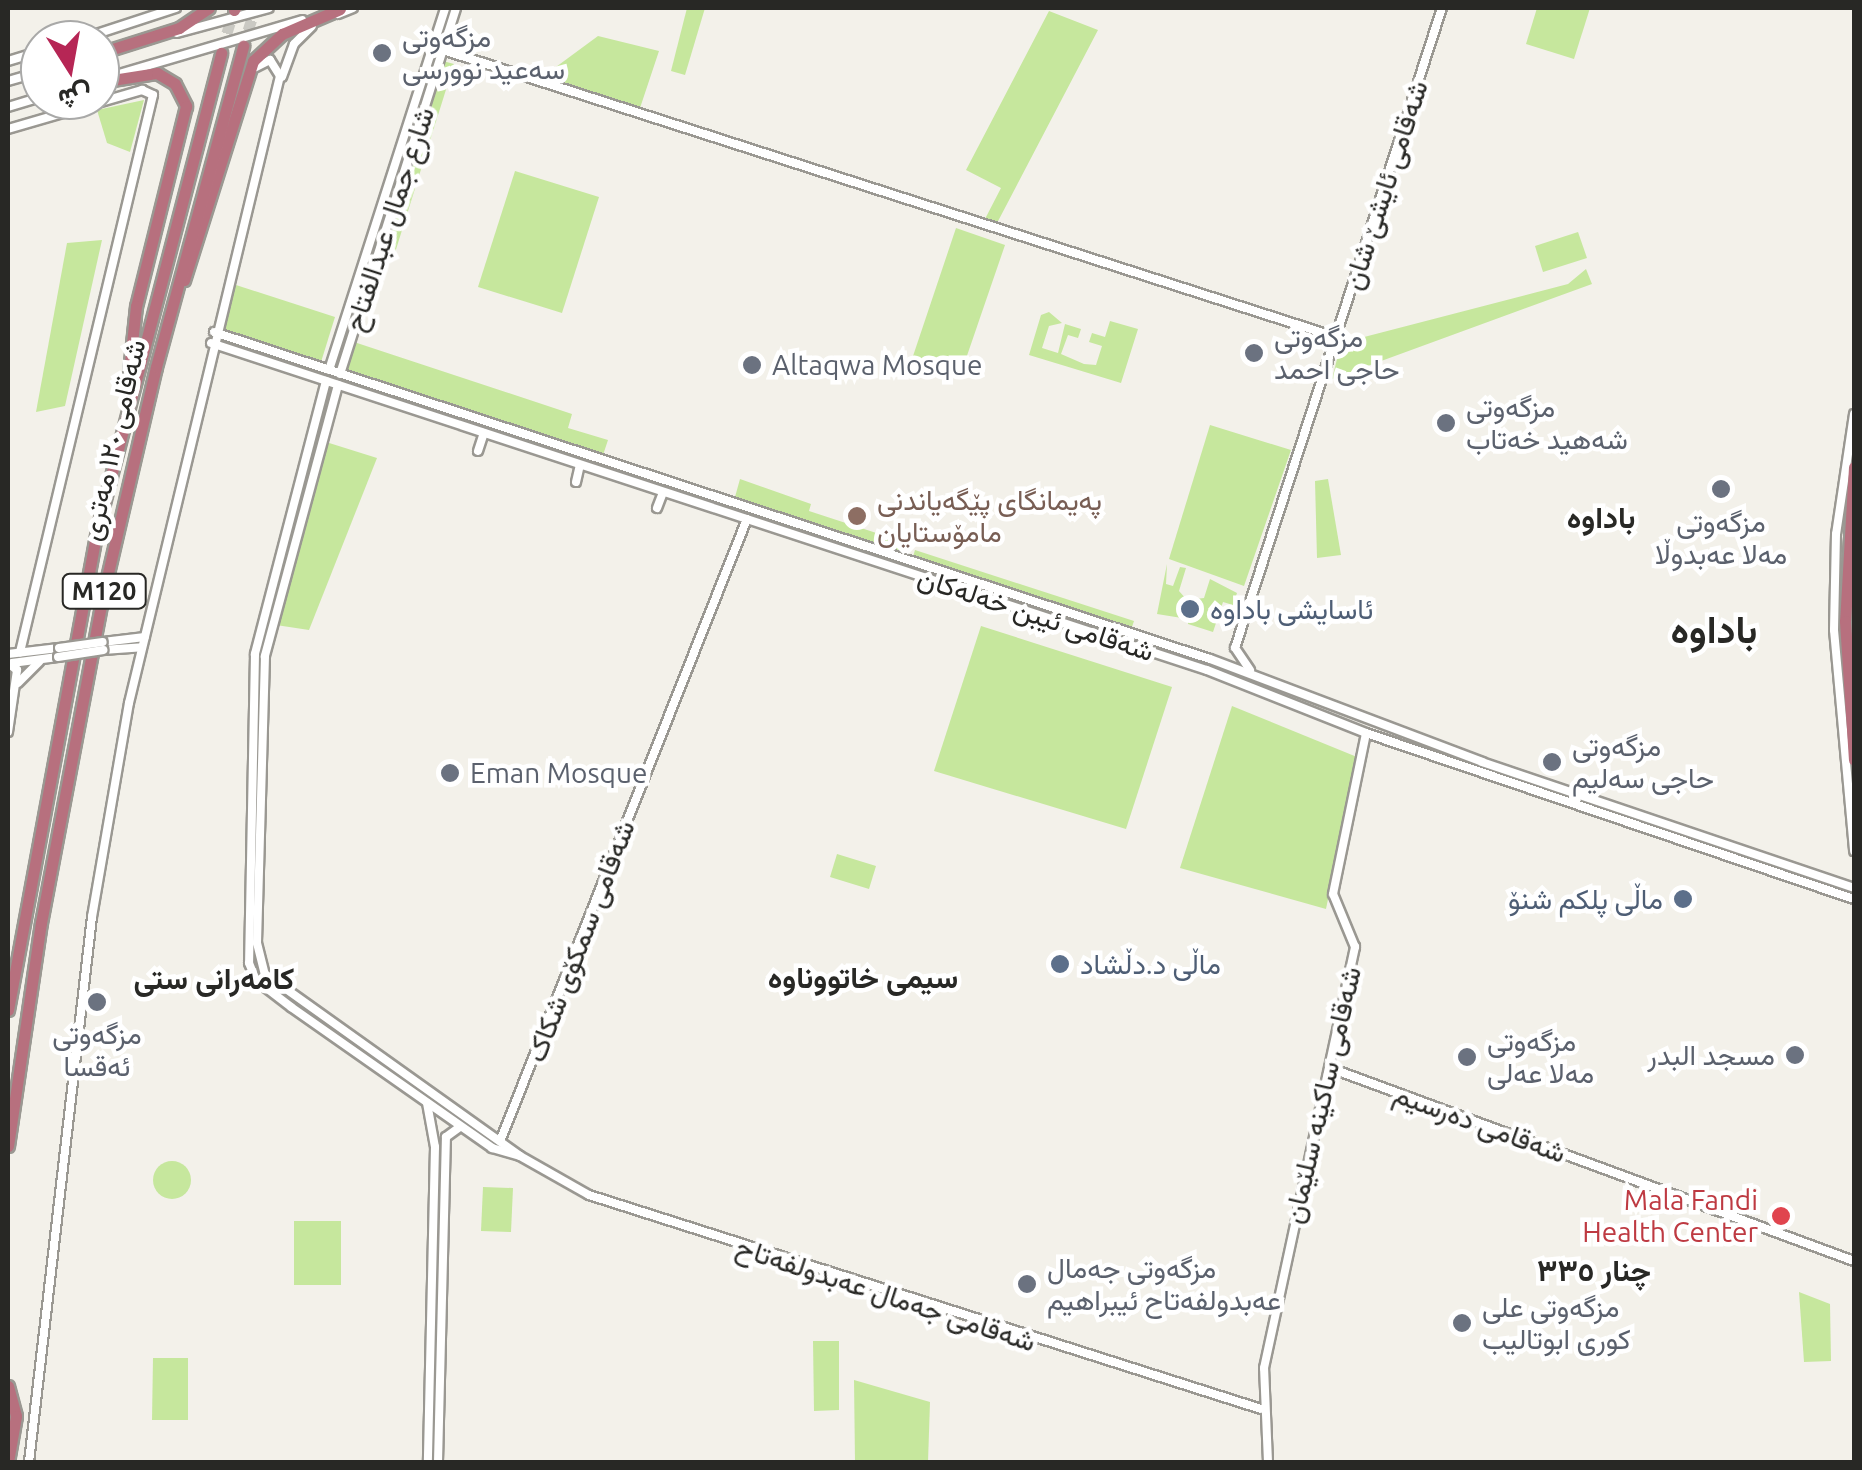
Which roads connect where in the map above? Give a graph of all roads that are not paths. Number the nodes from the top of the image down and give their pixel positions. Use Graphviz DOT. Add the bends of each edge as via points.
graph roads {
  1 [pos="176,8"];
  2 [pos="208,8"];
  3 [pos="269,8"];
  4 [pos="347,8"];
  5 [pos="446,8"];
  6 [pos="456,8"];
  7 [pos="1442,8"];
  8 [pos="120,26"];
  9 [pos="243,46"];
  10 [pos="120,47"];
  11 [pos="120,49"];
  12 [pos="443,50"];
  13 [pos="221,53"];
  14 [pos="120,75"];
  15 [pos="120,78"];
  16 [pos="273,105"];
  17 [pos="233,121"];
  18 [pos="8,129"];
  19 [pos="398,173"];
  20 [pos="214,332"];
  21 [pos="1336,337"];
  22 [pos="212,343"];
  23 [pos="329,370"];
  24 [pos="340,374"];
  25 [pos="326,380"];
  26 [pos="338,385"];
  27 [pos="129,395"];
  28 [pos="1854,414"];
  29 [pos="484,433"];
  30 [pos="546,442"];
  31 [pos="137,443"];
  32 [pos="478,451"];
  33 [pos="542,452"];
  34 [pos="580,465"];
  35 [pos="1854,468"];
  36 [pos="576,482"];
  37 [pos="663,492"];
  38 [pos="657,508"];
  39 [pos="1844,510"];
  40 [pos="746,519"];
  41 [pos="827,534"];
  42 [pos="841,538"];
  43 [pos="824,544"];
  44 [pos="838,549"];
  45 [pos="28,626"];
  46 [pos="1840,641"];
  47 [pos="143,642"];
  48 [pos="1236,648"];
  49 [pos="38,650"];
  50 [pos="20,652"];
  51 [pos="59,652"];
  52 [pos="1191,653"];
  53 [pos="8,654"];
  54 [pos="46,658"];
  55 [pos="1210,658"];
  56 [pos="8,663"];
  57 [pos="1188,663"];
  58 [pos="1257,676"];
  59 [pos="1285,686"];
  60 [pos="16,687"];
  61 [pos="1280,697"];
  62 [pos="1838,700"];
  63 [pos="1850,713"];
  64 [pos="8,732"];
  65 [pos="1366,733"];
  66 [pos="1854,760"];
  67 [pos="1579,800"];
  68 [pos="1854,851"];
  69 [pos="1854,888"];
  70 [pos="1854,899"];
  71 [pos="8,1010"];
  72 [pos="1330,1068"];
  73 [pos="398,1076"];
  74 [pos="422,1098"];
  75 [pos="463,1127"];
  76 [pos="502,1140"];
  77 [pos="8,1146"];
  78 [pos="520,1156"];
  79 [pos="1854,1261"];
  80 [pos="430,1357"];
  81 [pos="441,1357"];
  82 [pos="8,1386"];
  83 [pos="1261,1409"];
  84 [pos="8,1462"];
  85 [pos="29,1462"];
  86 [pos="428,1462"];
  87 [pos="438,1462"];
  88 [pos="1268,1462"];
  1 -- 8 [label="street"];
  2 -- 10 [label="highway" via="179,28"];
  3 -- 11 [label="street"];
  4 -- 14 [label="street"];
  4 -- 16 [label="street" via="297,40"];
  4 -- 17 [label="highway" via="282,34 260,52"];
  5 -- 19 [label="street, شارع جمال عبدالفتاح"];
  6 -- 12 [label="street, شارع جمال عبدالفتاح"];
  7 -- 21 [label="street, شەقامی ئایشێ شان"];
  9 -- 31 [label="highway, شەقامی ١٢٠ مەتری / M120"];
  12 -- 19 [label="street, شارع جمال عبدالفتاح"];
  12 -- 21 [label="street"];
  13 -- 27 [label="highway, شەقامی ١٢٠ مەتری / M120"];
  15 -- 27 [label="highway" via="157,73 175,84 186,106 136,306"];
  16 -- 17 [label="street" via="280,70 264,60"];
  16 -- 20 [label="street"];
  17 -- 31 [label="highway"];
  18 -- 45 [label="street" via="142,90 153,93"];
  19 -- 23 [label="street, شارع جمال عبدالفتاح"];
  19 -- 24 [label="street, شارع جمال عبدالفتاح"];
  20 -- 22 [label="street"];
  20 -- 23 [label="street, شەقامی ئیبن خەلەکان"];
  21 -- 48 [label="street, شەقامی ئایشێ شان"];
  22 -- 25 [label="street, شەقامی ئیبن خەلەکان"];
  22 -- 47 [label="street"];
  23 -- 24 [label="street, شەقامی ئیبن خەلەکان"];
  24 -- 30 [label="street, شەقامی ئیبن خەلەکان"];
  25 -- 26 [label="street, شەقامی ئیبن خەلەکان"];
  25 -- 73 [label="street, شەقامی جەمال عەبدولفەتاح" via="255,654 246,950 256,980"];
  26 -- 29 [label="street, شەقامی ئیبن خەلەکان"];
  26 -- 73 [label="street, شەقامی جەمال عەبدولفەتاح" via="265,656 258,960 270,980"];
  27 -- 71 [label="highway, شەقامی ١٢٠ مەتری / M120" via="64,688"];
  28 -- 39 [label="street"];
  29 -- 32 [label="street"];
  29 -- 33 [label="street, شەقامی ئیبن خەلەکان"];
  30 -- 33 [label="street"];
  30 -- 41 [label="street, شەقامی ئیبن خەلەکان"];
  31 -- 77 [label="highway, شەقامی ١٢٠ مەتری / M120" via="67,775"];
  33 -- 34 [label="street, شەقامی ئیبن خەلەکان"];
  34 -- 36 [label="street"];
  34 -- 37 [label="street, شەقامی ئیبن خەلەکان"];
  35 -- 39 [label="highway"];
  37 -- 38 [label="street"];
  37 -- 40 [label="street, شەقامی ئیبن خەلەکان"];
  39 -- 46 [label="highway"];
  40 -- 43 [label="street, شەقامی ئیبن خەلەکان"];
  40 -- 76 [label="street, شەقامی سمکۆی شکاک"];
  41 -- 42 [label="street, شەقامی ئیبن خەلەکان"];
  41 -- 43 [label="street"];
  42 -- 44 [label="street"];
  42 -- 52 [label="street, شەقامی ئیبن خەلەکان"];
  43 -- 44 [label="street, شەقامی ئیبن خەلەکان"];
  44 -- 57 [label="street, شەقامی ئیبن خەلەکان"];
  45 -- 49 [label="street"];
  45 -- 50 [label="street"];
  46 -- 62 [label="street"];
  46 -- 63 [label="highway"];
  47 -- 51 [label="street, bridge"];
  47 -- 85 [label="street" via="92,917"];
  48 -- 55 [label="street"];
  48 -- 58 [label="street"];
  49 -- 50 [label="street"];
  49 -- 51 [label="street"];
  50 -- 53 [label="street"];
  51 -- 54 [label="street"];
  52 -- 55 [label="street, شەقامی ئیبن خەلەکان"];
  52 -- 57 [label="street"];
  54 -- 56 [label="street"];
  54 -- 60 [label="street"];
  55 -- 58 [label="street, شەقامی ئیبن خەلەکان"];
  56 -- 60 [label="street" via="17,669"];
  57 -- 61 [label="street, شەقامی ئیبن خەلەکان"];
  58 -- 59 [label="street, شەقامی ئیبن خەلەکان"];
  59 -- 61 [label="street"];
  59 -- 67 [label="street, شەقامی ئیبن خەلەکان"];
  60 -- 64 [label="street"];
  61 -- 65 [label="street, شەقامی ئیبن خەلەکان"];
  62 -- 63 [label="highway"];
  62 -- 68 [label="street"];
  63 -- 66 [label="highway"];
  65 -- 67 [label="street, شەقامی ئیبن خەلەکان"];
  65 -- 72 [label="street, شەقامی ساکینە سلێمان" via="1333,894 1355,947"];
  67 -- 69 [label="street, شەقامی ئیبن خەلەکان"];
  67 -- 70 [label="street, شەقامی ئیبن خەلەکان"];
  72 -- 79 [label="street, شەقامی دەرسیم"];
  72 -- 83 [label="street, شەقامی ساکینە سلێمان" via="1274,1311"];
  73 -- 74 [label="street, شەقامی جەمال عەبدولفەتاح"];
  73 -- 76 [label="street, شەقامی جەمال عەبدولفەتاح"];
  74 -- 75 [label="street, شەقامی جەمال عەبدولفەتاح"];
  74 -- 80 [label="street" via="434,1129"];
  75 -- 78 [label="street, شەقامی جەمال عەبدولفەتاح" via="497,1150"];
  75 -- 81 [label="street" via="446,1137"];
  76 -- 78 [label="street, شەقامی جەمال عەبدولفەتاح"];
  78 -- 83 [label="street, شەقامی جەمال عەبدولفەتاح" via="621,1208"];
  80 -- 81 [label="street"];
  80 -- 86 [label="street"];
  81 -- 87 [label="street"];
  82 -- 84 [label="highway" via="16,1416"];
  83 -- 88 [label="street, شەقامی ساکینە سلێمان"];
}
